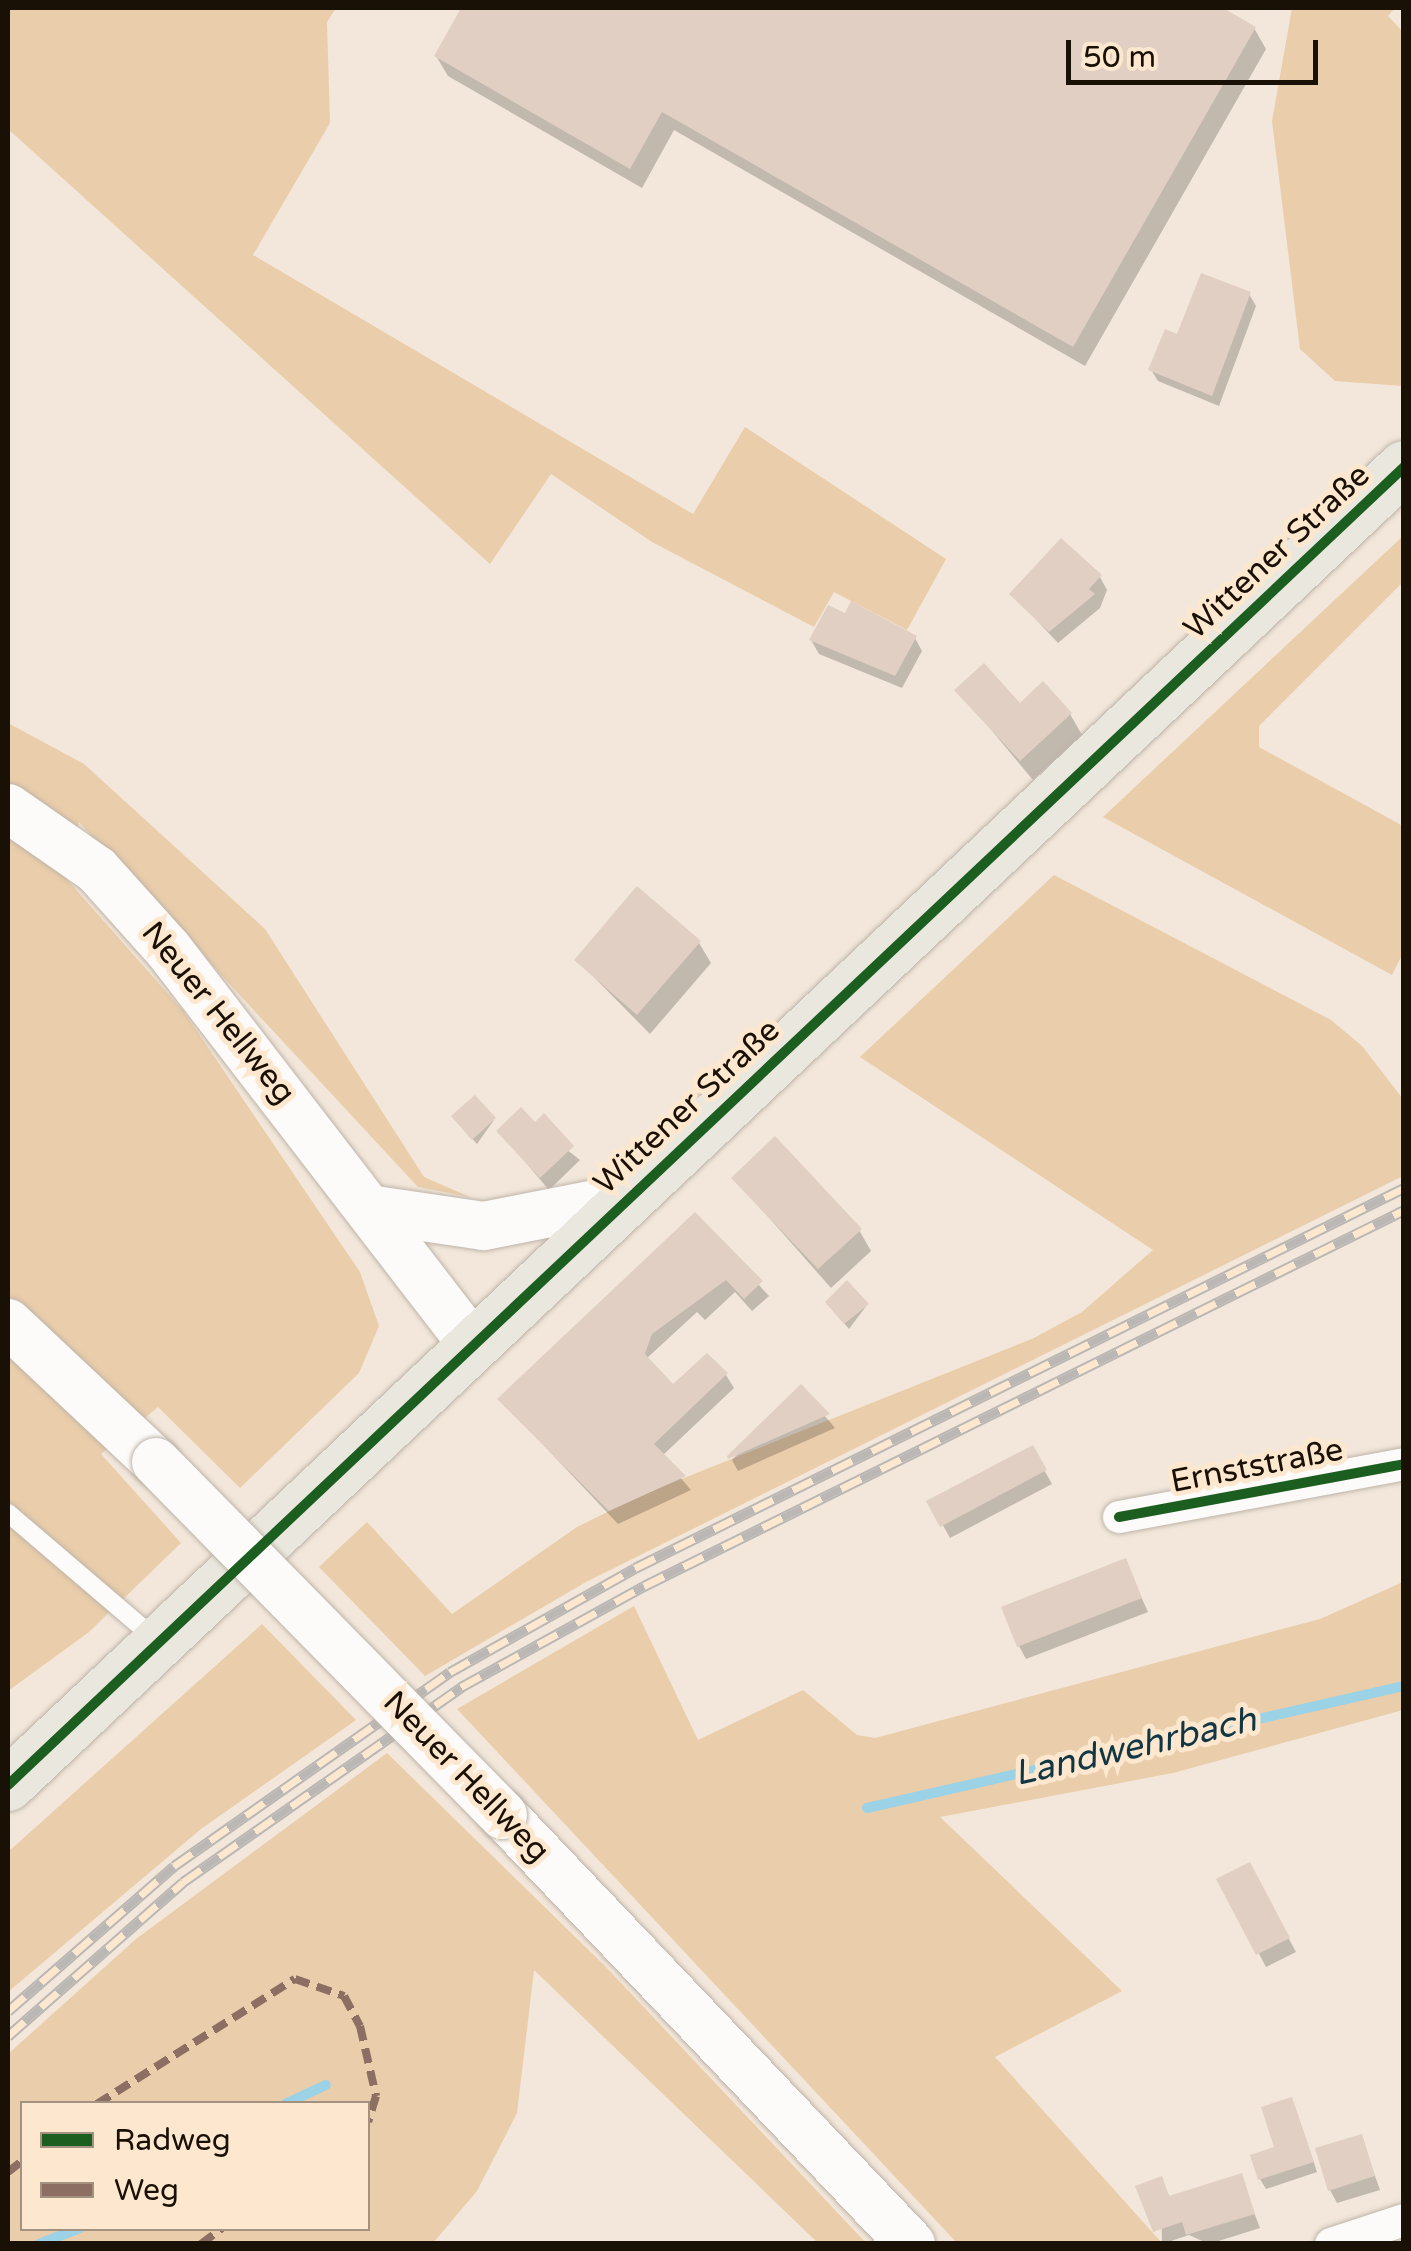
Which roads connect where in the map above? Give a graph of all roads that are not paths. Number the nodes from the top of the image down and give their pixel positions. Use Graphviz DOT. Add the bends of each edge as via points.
graph roads {
  1 [pos="1404,467"];
  2 [pos="8,808"];
  3 [pos="626,1198"];
  4 [pos="376,1210"];
  5 [pos="8,1324"];
  6 [pos="472,1344"];
  7 [pos="1404,1464"];
  8 [pos="8,1513"];
  9 [pos="1120,1517"];
  10 [pos="158,1641"];
  11 [pos="8,1784"];
  12 [pos="1404,2220"];
  13 [pos="911,2244"];
  14 [pos="1332,2244"];
  1 -- 3 [label="main road, Wittener Straße"];
  2 -- 4 [label="main road, Neuer Hellweg" via="97,870"];
  3 -- 4 [label="main road" via="484,1226"];
  3 -- 6 [label="main road, Wittener Straße"];
  4 -- 6 [label="main road, Neuer Hellweg"];
  5 -- 13 [label="main road, Neuer Hellweg, bridge" via="156,1462 503,1815"];
  6 -- 10 [label="main road, Wittener Straße"];
  7 -- 9 [label="street, Ernststraße"];
  8 -- 10 [label="lane"];
  10 -- 11 [label="main road, Wittener Straße"];
  12 -- 14 [label="street"];
}
